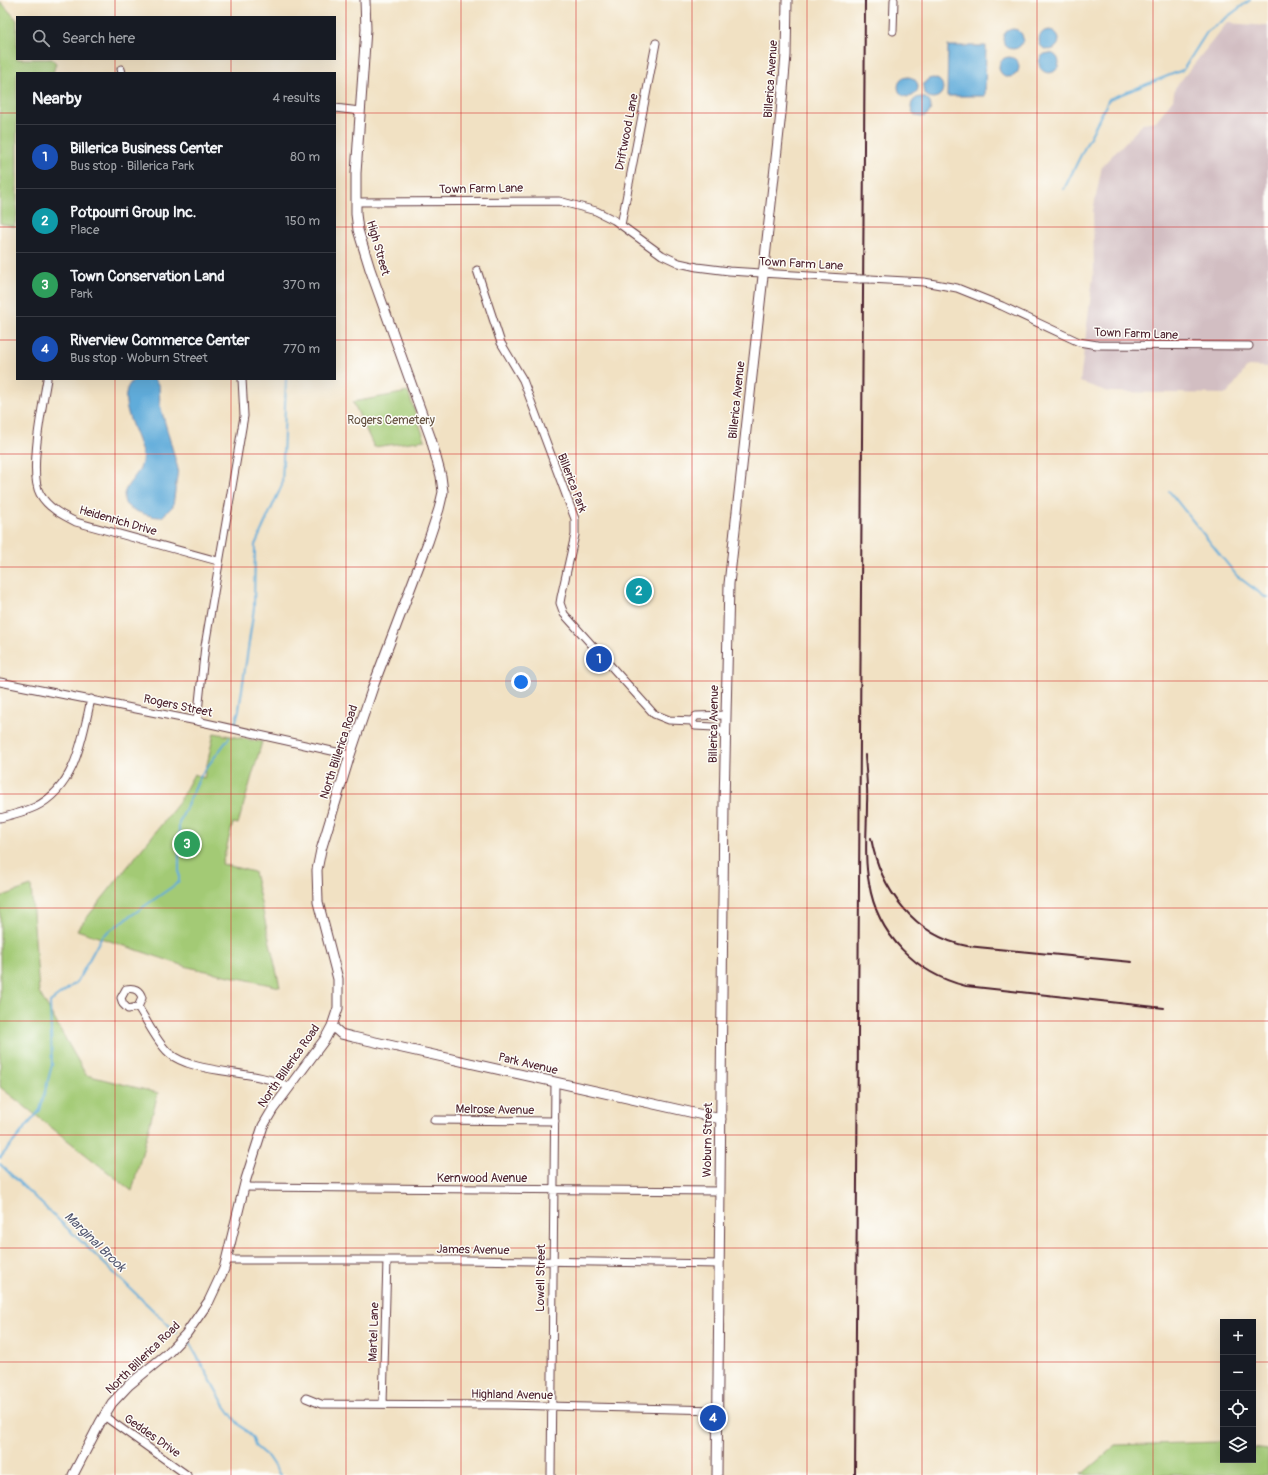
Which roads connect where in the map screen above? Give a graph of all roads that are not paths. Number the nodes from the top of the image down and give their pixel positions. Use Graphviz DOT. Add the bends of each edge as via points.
graph roads {
  1 [pos="365,0"];
  2 [pos="787,0"];
  3 [pos="894,0"];
  4 [pos="893,31"];
  5 [pos="656,43"];
  6 [pos="336,108"];
  7 [pos="360,111"];
  8 [pos="356,202"];
  9 [pos="621,226"];
  10 [pos="477,270"];
  11 [pos="763,273"];
  12 [pos="1249,346"];
  13 [pos="46,380"];
  14 [pos="242,380"];
  15 [pos="443,492"];
  16 [pos="218,560"];
  17 [pos="0,682"];
  18 [pos="91,700"];
  19 [pos="726,715"];
  20 [pos="197,721"];
  21 [pos="692,721"];
  22 [pos="725,733"];
  23 [pos="350,755"];
  24 [pos="724,804"];
  25 [pos="0,818"];
  26 [pos="138,1007"];
  27 [pos="332,1026"];
  28 [pos="555,1082"];
  29 [pos="289,1087"];
  30 [pos="721,1119"];
  31 [pos="434,1120"];
  32 [pos="555,1121"];
  33 [pos="245,1186"];
  34 [pos="554,1189"];
  35 [pos="720,1191"];
  36 [pos="226,1260"];
  37 [pos="387,1260"];
  38 [pos="552,1262"];
  39 [pos="719,1264"];
  40 [pos="306,1398"];
  41 [pos="383,1404"];
  42 [pos="552,1406"];
  43 [pos="718,1410"];
  44 [pos="104,1416"];
  45 [pos="73,1475"];
  46 [pos="187,1475"];
  47 [pos="551,1475"];
  48 [pos="717,1475"];
  1 -- 7 [label="main road, High Street" via="366,29"];
  2 -- 11 [label="main road, Billerica Avenue" via="786,55"];
  3 -- 4 [label="street"];
  5 -- 9 [label="street, Driftwood Lane"];
  6 -- 7 [label="street"];
  7 -- 8 [label="main road, High Street"];
  8 -- 9 [label="street, Town Farm Lane" via="559,201 596,211"];
  8 -- 15 [label="main road, High Street" via="358,230 363,247 431,439"];
  9 -- 11 [label="street, Town Farm Lane" via="662,255 679,263"];
  10 -- 21 [label="street, Billerica Park" via="501,343 523,380 575,519 575,535 560,603 564,614 648,710 669,720"];
  11 -- 12 [label="street, Town Farm Lane, bridge" via="924,282 957,288 1079,342 1097,345"];
  11 -- 19 [label="main road, Billerica Avenue" via="729,584"];
  13 -- 16 [label="street, Heidenrich Drive" via="34,470 39,493 47,503 58,513 76,522"];
  14 -- 16 [label="street" via="244,416"];
  15 -- 23 [label="main road, North Billerica Road" via="428,542"];
  16 -- 20 [label="street"];
  17 -- 18 [label="street, Rogers Street"];
  18 -- 20 [label="street, Rogers Street"];
  18 -- 25 [label="street" via="74,766 57,791 36,806"];
  19 -- 21 [label="street, Billerica Park" via="696,716"];
  19 -- 22 [label="main road, Billerica Avenue"];
  20 -- 23 [label="street, Rogers Street"];
  21 -- 22 [label="street, Billerica Park" via="695,726 714,728"];
  22 -- 24 [label="main road, Billerica Avenue"];
  23 -- 27 [label="main road, North Billerica Road" via="317,870 318,902 338,979 338,1008"];
  24 -- 30 [label="main road, Woburn Street"];
  26 -- 29 [label="street" via="164,1047 178,1059 192,1065 267,1079"];
  27 -- 28 [label="main road, Park Avenue" via="341,1034 353,1038"];
  27 -- 29 [label="main road, North Billerica Road"];
  28 -- 30 [label="main road, Park Avenue"];
  28 -- 32 [label="street, Lowell Street"];
  29 -- 33 [label="main road, North Billerica Road" via="263,1126"];
  30 -- 35 [label="main road, Woburn Street"];
  31 -- 32 [label="street, Melrose Avenue"];
  32 -- 34 [label="street, Lowell Street"];
  33 -- 34 [label="street, Kernwood Avenue"];
  33 -- 36 [label="main road, North Billerica Road"];
  34 -- 35 [label="street, Kernwood Avenue"];
  34 -- 38 [label="street, Lowell Street"];
  35 -- 39 [label="main road, Woburn Street"];
  36 -- 37 [label="street, James Avenue"];
  36 -- 44 [label="main road, North Billerica Road" via="216,1288 193,1326 168,1353 129,1384"];
  37 -- 38 [label="street, James Avenue"];
  37 -- 41 [label="street, Martel Lane"];
  38 -- 39 [label="street, James Avenue"];
  38 -- 42 [label="street, Lowell Street"];
  39 -- 43 [label="main road, Woburn Street"];
  40 -- 41 [label="street, Highland Avenue" via="321,1404"];
  41 -- 42 [label="street, Highland Avenue"];
  42 -- 43 [label="street, Highland Avenue"];
  42 -- 47 [label="street, Lowell Street"];
  43 -- 48 [label="main road, Woburn Street"];
  44 -- 45 [label="main road, North Billerica Road"];
  44 -- 46 [label="street, Geddes Drive"];
}
